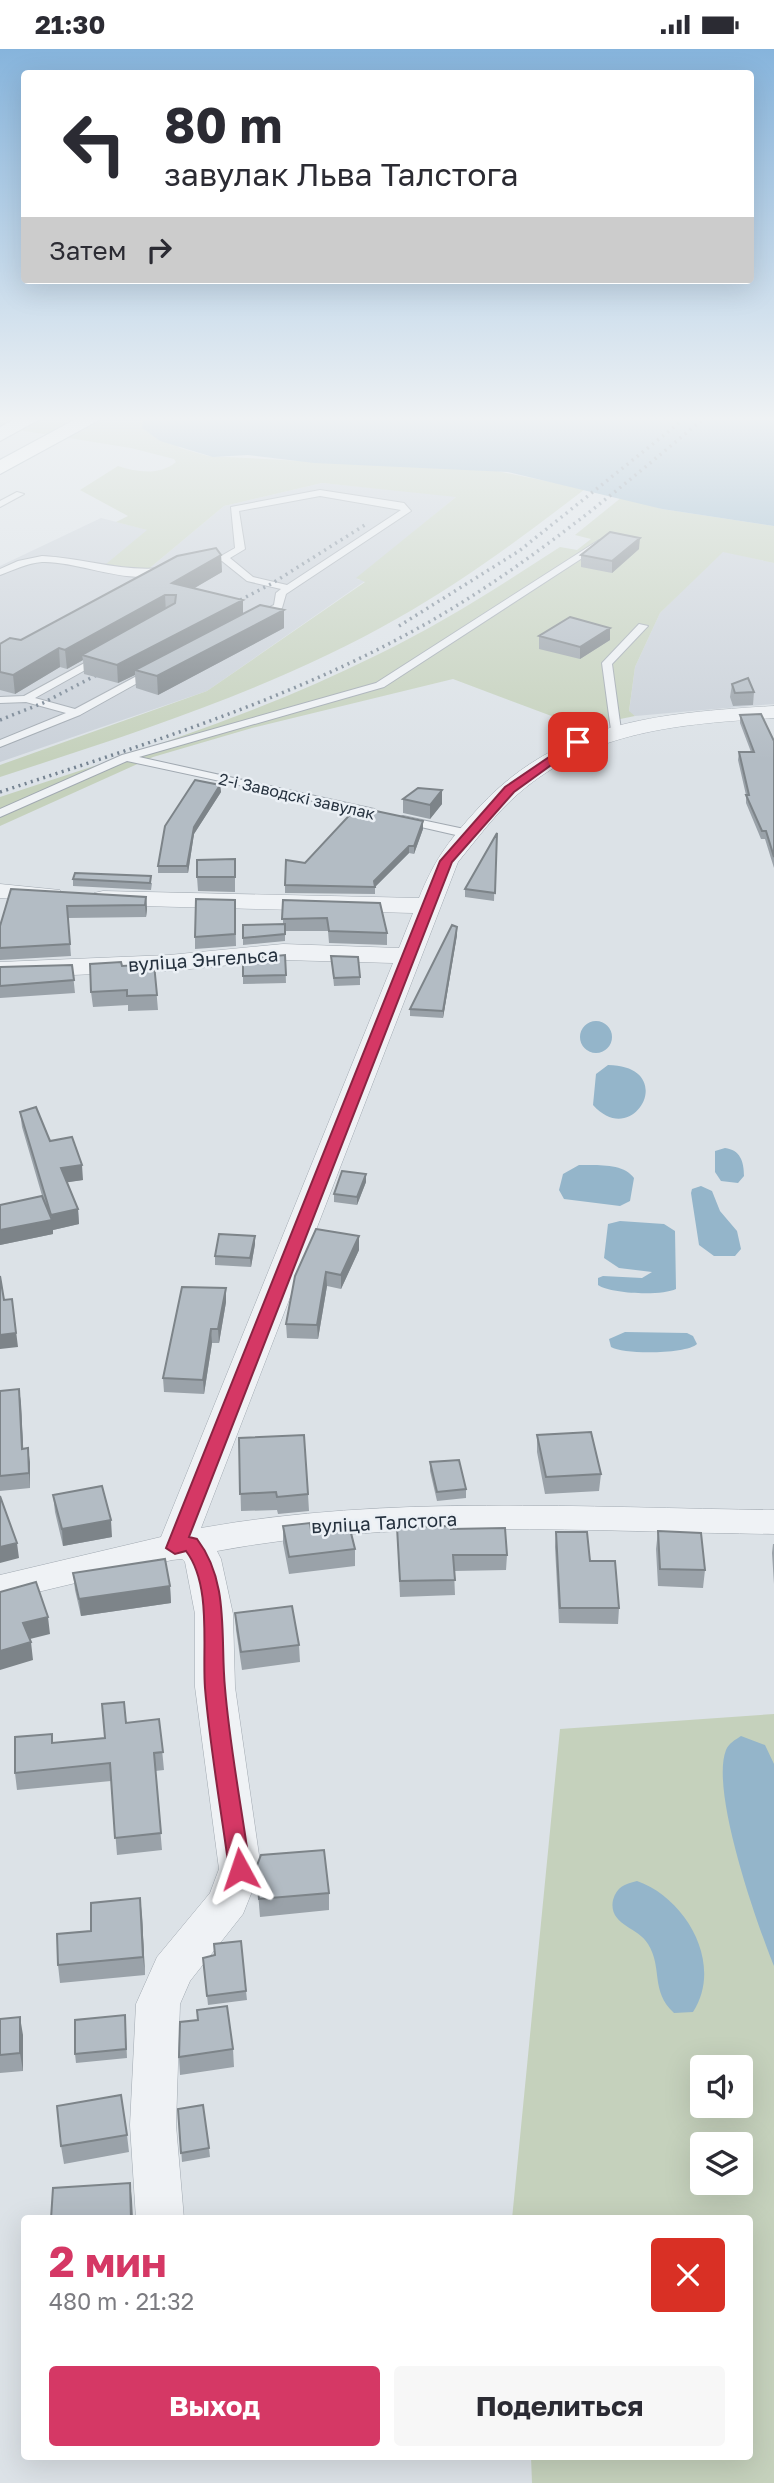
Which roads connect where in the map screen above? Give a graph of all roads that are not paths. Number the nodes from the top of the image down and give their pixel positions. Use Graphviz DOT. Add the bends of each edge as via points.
graph roads {
  1 [pos="238,533"];
  2 [pos="373,533"];
  3 [pos="611,536"];
  4 [pos="223,558"];
  5 [pos="185,566"];
  6 [pos="172,569"];
  7 [pos="0,572"];
  8 [pos="146,575"];
  9 [pos="126,586"];
  10 [pos="290,588"];
  11 [pos="243,624"];
  12 [pos="643,626"];
  13 [pos="111,651"];
  14 [pos="159,669"];
  15 [pos="26,699"];
  16 [pos="0,700"];
  17 [pos="774,712"];
  18 [pos="76,713"];
  19 [pos="616,730"];
  20 [pos="0,744"];
  21 [pos="126,757"];
  22 [pos="0,814"];
  23 [pos="469,834"];
  24 [pos="0,891"];
  25 [pos="430,906"];
  26 [pos="407,956"];
  27 [pos="0,970"];
  28 [pos="774,1523"];
  29 [pos="183,1546"];
  30 [pos="0,1588"];
  31 [pos="160,2215"];
  1 -- 4 [label="lane" via="240,549"];
  2 -- 10 [label="lane"];
  3 -- 21 [label="lane" via="380,685"];
  4 -- 5 [label="lane"];
  4 -- 10 [label="lane" via="250,579"];
  6 -- 8 [label="lane"];
  7 -- 8 [label="lane" via="12,565 53,558"];
  8 -- 9 [label="lane"];
  10 -- 11 [label="lane" via="281,593 279,606"];
  12 -- 19 [label="lane" via="607,663"];
  13 -- 15 [label="lane"];
  14 -- 18 [label="lane"];
  15 -- 16 [label="lane"];
  15 -- 18 [label="lane"];
  17 -- 19 [label="street" via="694,717"];
  18 -- 20 [label="lane"];
  19 -- 23 [label="street" via="578,742 540,766 510,789"];
  21 -- 22 [label="lane"];
  21 -- 23 [label="lane, 2-і Заводскі завулак"];
  23 -- 25 [label="street" via="446,861"];
  24 -- 25 [label="street" via="121,899"];
  25 -- 26 [label="street"];
  26 -- 27 [label="street, вуліца Энгельса" via="283,952 169,963"];
  26 -- 29 [label="street"];
  28 -- 29 [label="street, вуліца Талстога" via="394,1518 277,1527"];
  29 -- 30 [label="street, вуліца Талстога"];
  29 -- 31 [label="street" via="203,1559 214,1614 215,1687 240,1869 229,1902 173,1970 158,2004 153,2125"];
}
